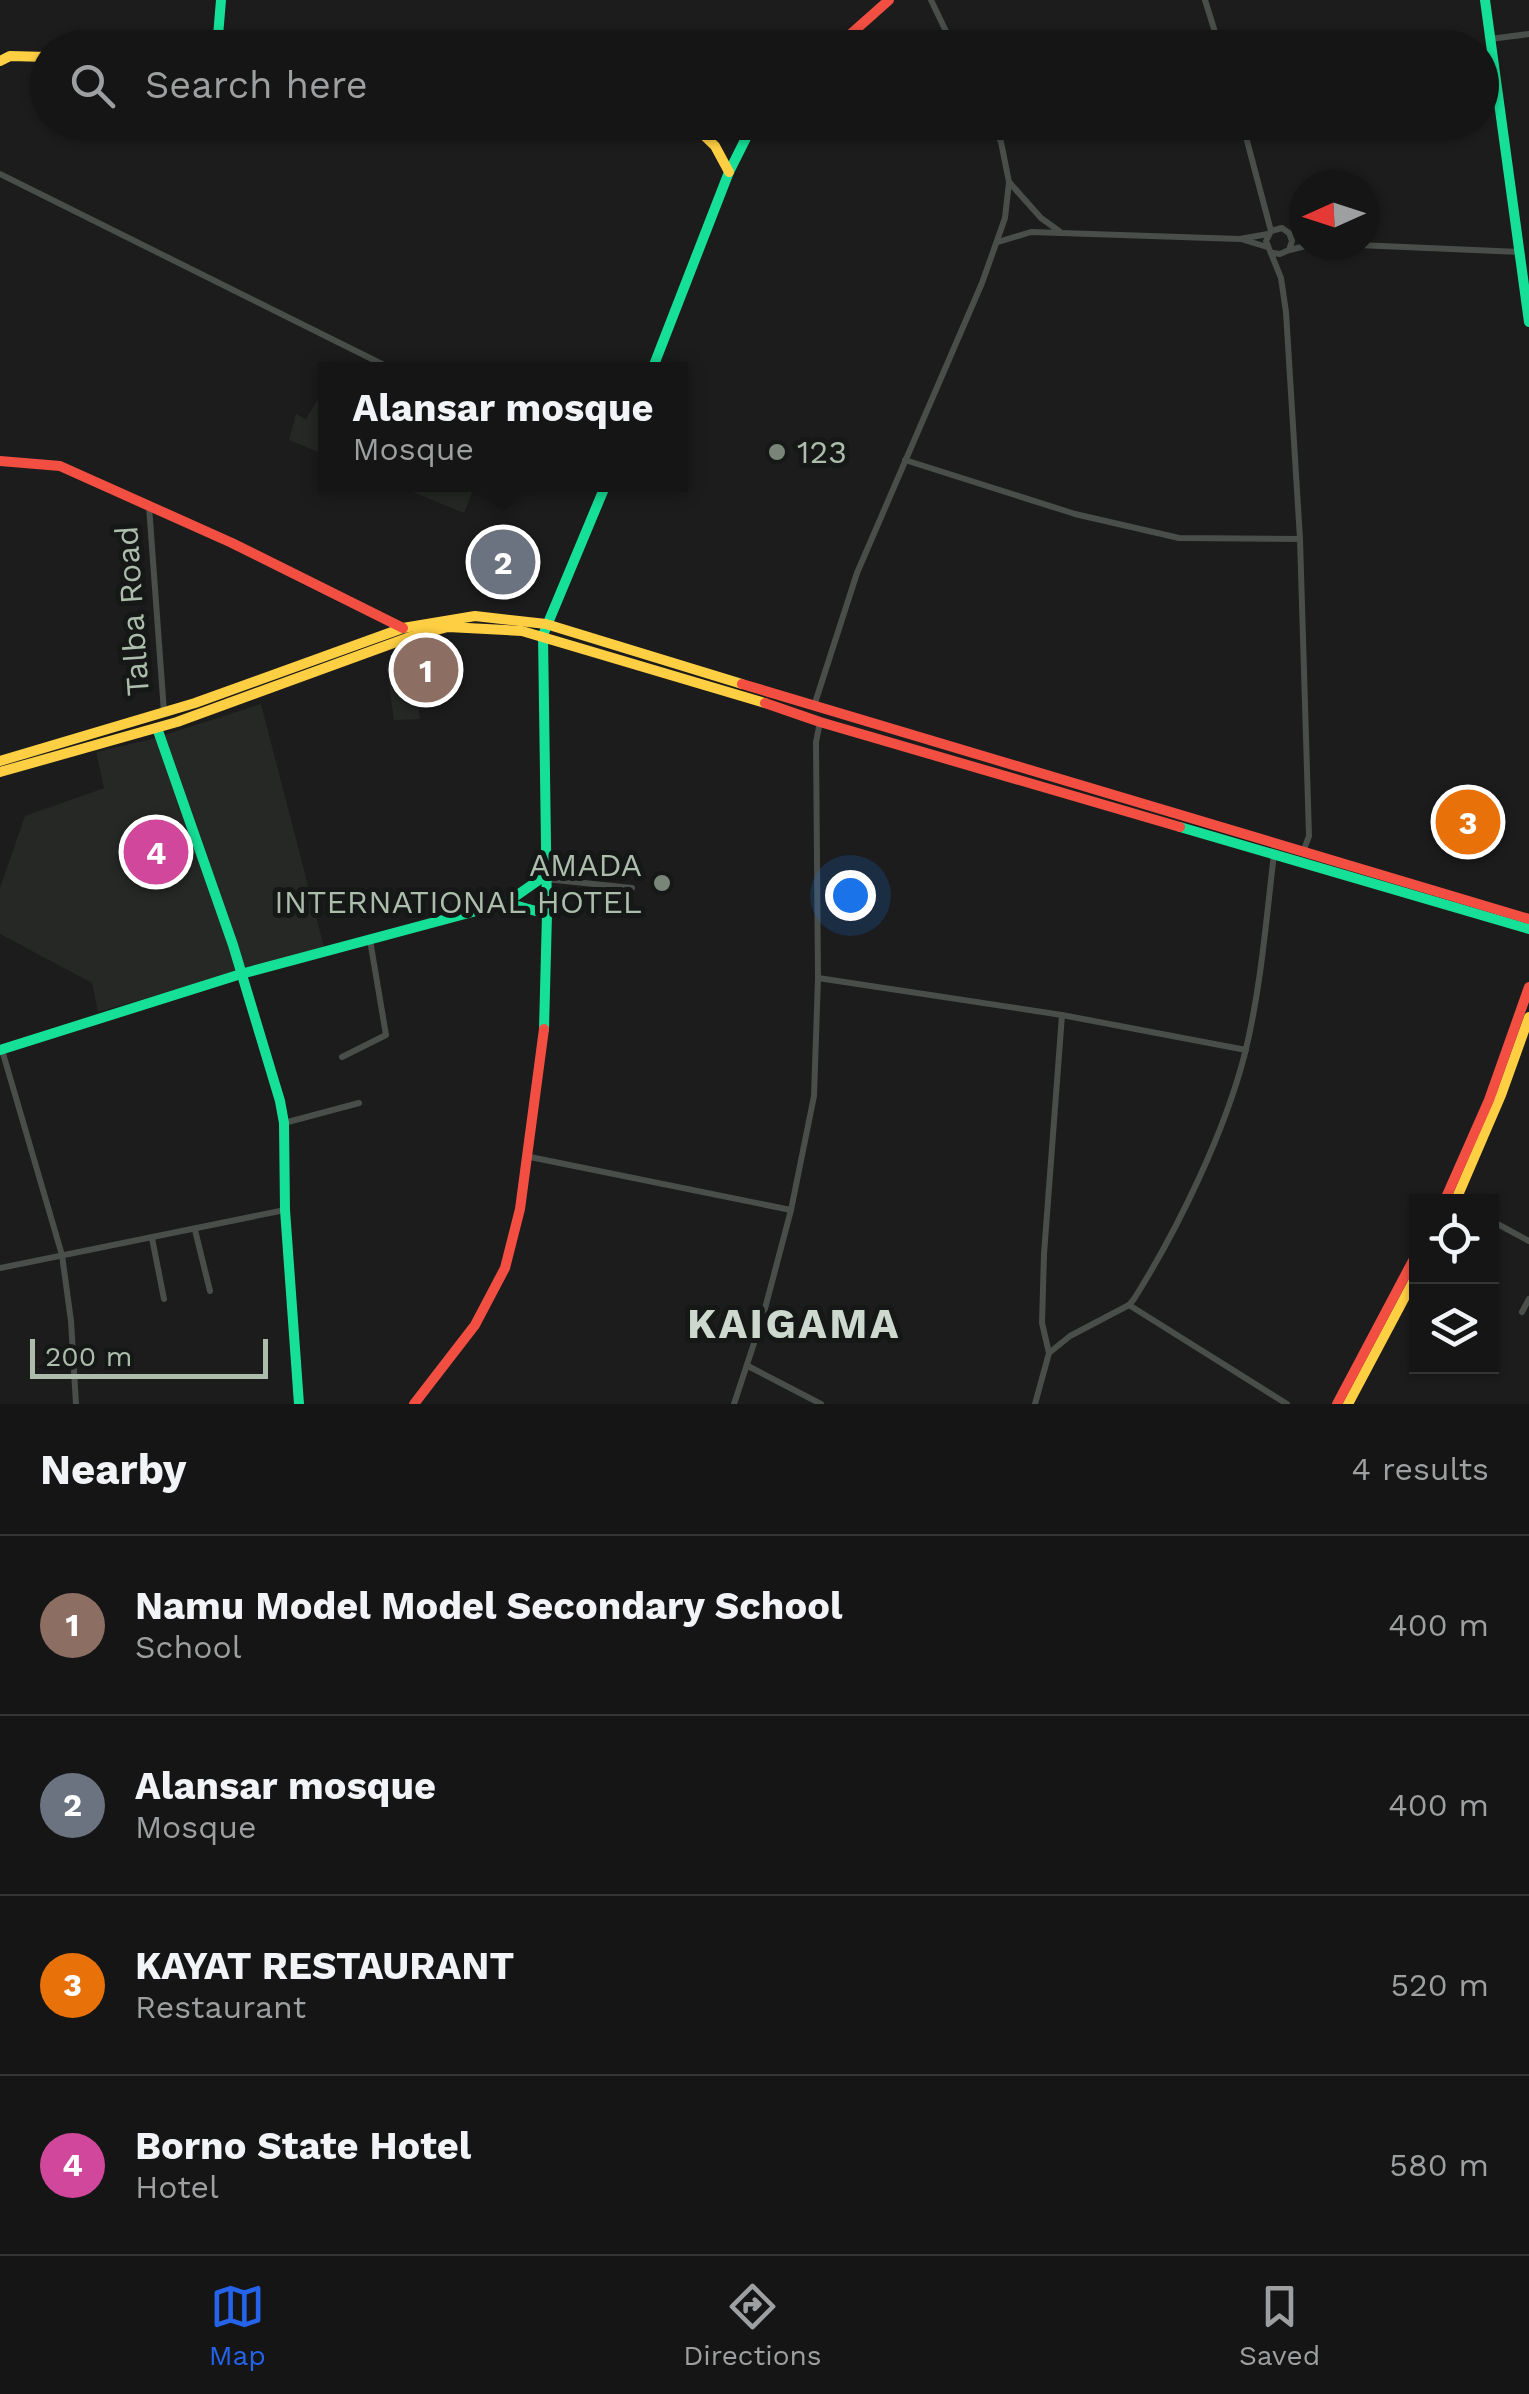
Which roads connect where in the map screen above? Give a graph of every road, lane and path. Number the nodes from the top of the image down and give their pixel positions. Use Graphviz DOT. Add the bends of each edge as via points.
graph roads {
  1 [pos="221,0"];
  2 [pos="889,0"];
  3 [pos="931,0"];
  4 [pos="1205,0"];
  5 [pos="1485,0"];
  6 [pos="218,30"];
  7 [pos="855,30"];
  8 [pos="945,30"];
  9 [pos="1214,30"];
  10 [pos="1489,30"];
  11 [pos="1529,34"];
  12 [pos="1499,39"];
  13 [pos="30,57"];
  14 [pos="0,61"];
  15 [pos="1499,104"];
  16 [pos="712,140"];
  17 [pos="745,140"];
  18 [pos="1000,140"];
  19 [pos="1247,140"];
  20 [pos="729,172"];
  21 [pos="0,174"];
  22 [pos="1009,182"];
  23 [pos="1267,206"];
  24 [pos="1282,228"];
  25 [pos="1060,232"];
  26 [pos="1270,232"];
  27 [pos="1289,234"];
  28 [pos="1240,239"];
  29 [pos="1289,240"];
  30 [pos="997,242"];
  31 [pos="1379,246"];
  32 [pos="1271,250"];
  33 [pos="1287,251"];
  34 [pos="1520,252"];
  35 [pos="1281,278"];
  36 [pos="1529,322"];
  37 [pos="378,362"];
  38 [pos="655,362"];
  39 [pos="905,460"];
  40 [pos="0,461"];
  41 [pos="603,492"];
  42 [pos="149,506"];
  43 [pos="1300,539"];
  44 [pos="403,628"];
  45 [pos="545,630"];
  46 [pos="814,706"];
  47 [pos="164,713"];
  48 [pos="820,722"];
  49 [pos="157,728"];
  50 [pos="0,761"];
  51 [pos="0,772"];
  52 [pos="1274,854"];
  53 [pos="1302,854"];
  54 [pos="546,877"];
  55 [pos="632,888"];
  56 [pos="506,904"];
  57 [pos="547,914"];
  58 [pos="1529,919"];
  59 [pos="1529,930"];
  60 [pos="370,940"];
  61 [pos="241,974"];
  62 [pos="818,978"];
  63 [pos="1529,986"];
  64 [pos="1062,1015"];
  65 [pos="1529,1017"];
  66 [pos="1,1050"];
  67 [pos="1246,1050"];
  68 [pos="342,1057"];
  69 [pos="359,1103"];
  70 [pos="284,1123"];
  71 [pos="530,1157"];
  72 [pos="1452,1194"];
  73 [pos="1453,1194"];
  74 [pos="286,1210"];
  75 [pos="791,1210"];
  76 [pos="1499,1225"];
  77 [pos="195,1230"];
  78 [pos="152,1238"];
  79 [pos="1529,1241"];
  80 [pos="62,1255"];
  81 [pos="0,1268"];
  82 [pos="1409,1269"];
  83 [pos="1412,1284"];
  84 [pos="210,1291"];
  85 [pos="1529,1298"];
  86 [pos="164,1299"];
  87 [pos="1129,1305"];
  88 [pos="1522,1312"];
  89 [pos="1048,1354"];
  90 [pos="748,1366"];
  91 [pos="76,1404"];
  92 [pos="299,1404"];
  93 [pos="414,1404"];
  94 [pos="734,1404"];
  95 [pos="821,1404"];
  96 [pos="1035,1404"];
  97 [pos="1287,1404"];
  98 [pos="1336,1404"];
  99 [pos="1348,1404"];
  1 -- 6 [label="street"];
  2 -- 7 [label="street"];
  3 -- 8 [label="street"];
  4 -- 9 [label="street"];
  5 -- 10 [label="street"];
  11 -- 12 [label="street"];
  13 -- 14 [label="street"];
  15 -- 34 [label="street"];
  16 -- 20 [label="street"];
  17 -- 20 [label="street"];
  18 -- 22 [label="street"];
  19 -- 23 [label="street"];
  20 -- 38 [label="street"];
  21 -- 37 [label="street"];
  22 -- 25 [label="street"];
  22 -- 30 [label="street"];
  23 -- 24 [label="street"];
  23 -- 26 [label="street"];
  24 -- 26 [label="street"];
  24 -- 27 [label="street"];
  25 -- 28 [label="street"];
  25 -- 30 [label="street"];
  26 -- 28 [label="street"];
  26 -- 32 [label="street"];
  28 -- 32 [label="street"];
  29 -- 33 [label="street"];
  30 -- 39 [label="street"];
  31 -- 34 [label="street"];
  32 -- 33 [label="street"];
  32 -- 35 [label="street"];
  33 -- 35 [label="street"];
  34 -- 36 [label="street"];
  35 -- 43 [label="street"];
  39 -- 43 [label="street" via="1075,514 1179,538"];
  39 -- 46 [label="street" via="857,574"];
  40 -- 42 [label="street" via="60,466"];
  41 -- 45 [label="street"];
  42 -- 44 [label="street"];
  42 -- 47 [label="street, Talba Road"];
  43 -- 53 [label="street" via="1310,836"];
  44 -- 45 [label="street" via="475,616"];
  44 -- 47 [label="street"];
  45 -- 46 [label="street"];
  45 -- 48 [label="street"];
  45 -- 49 [label="street" via="448,628"];
  45 -- 54 [label="street"];
  46 -- 53 [label="street"];
  47 -- 50 [label="street"];
  48 -- 52 [label="street"];
  48 -- 62 [label="street"];
  49 -- 51 [label="street"];
  49 -- 61 [label="street"];
  52 -- 59 [label="street"];
  52 -- 67 [label="street"];
  53 -- 58 [label="street"];
  54 -- 55 [label="street"];
  54 -- 56 [label="street"];
  54 -- 57 [label="street"];
  56 -- 57 [label="street"];
  56 -- 60 [label="street"];
  57 -- 71 [label="street" via="544,1050"];
  60 -- 61 [label="street"];
  60 -- 68 [label="street" via="386,1036"];
  61 -- 66 [label="street"];
  61 -- 70 [label="street"];
  62 -- 64 [label="street"];
  62 -- 75 [label="street" via="814,1096"];
  63 -- 72 [label="street"];
  64 -- 67 [label="street"];
  64 -- 89 [label="street" via="1044,1234"];
  65 -- 73 [label="street" via="1501,1095"];
  66 -- 80 [label="street"];
  67 -- 87 [label="street" via="1203,1166"];
  69 -- 70 [label="street"];
  70 -- 74 [label="street"];
  71 -- 75 [label="street"];
  71 -- 93 [label="street" via="505,1268 475,1325"];
  74 -- 77 [label="street"];
  74 -- 92 [label="street"];
  75 -- 90 [label="street"];
  76 -- 79 [label="street"];
  77 -- 78 [label="street"];
  77 -- 84 [label="street"];
  78 -- 80 [label="street"];
  78 -- 86 [label="street"];
  80 -- 81 [label="street"];
  80 -- 91 [label="street"];
  82 -- 98 [label="street"];
  83 -- 99 [label="street"];
  85 -- 88 [label="street"];
  87 -- 89 [label="street"];
  87 -- 97 [label="street"];
  89 -- 96 [label="street"];
  90 -- 94 [label="street"];
  90 -- 95 [label="street"];
}
